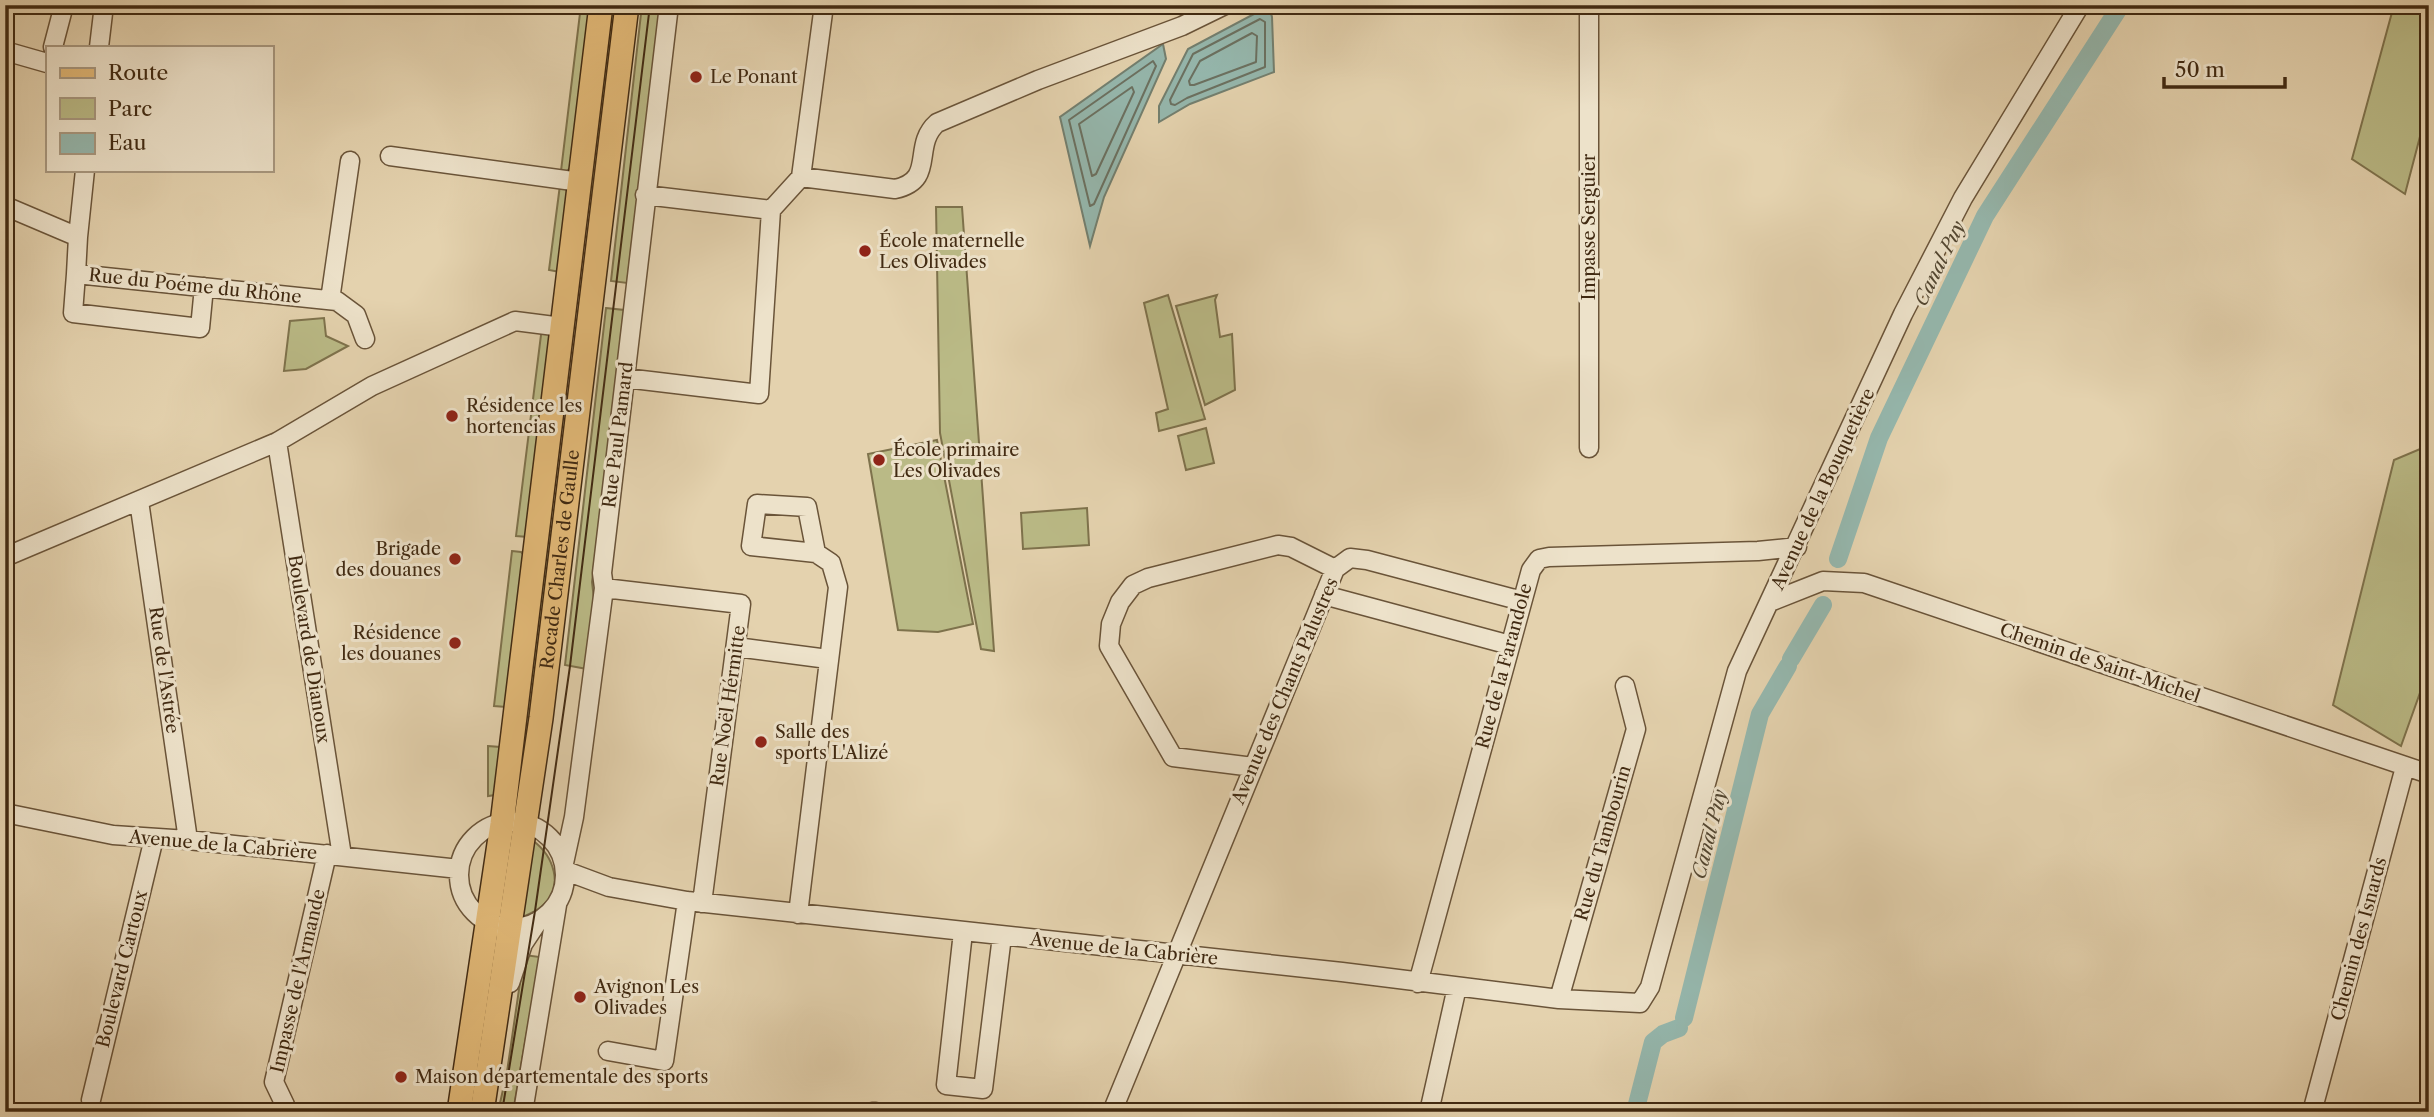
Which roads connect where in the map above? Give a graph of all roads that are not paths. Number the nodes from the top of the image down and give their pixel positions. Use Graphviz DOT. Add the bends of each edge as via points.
graph roads {
  1 [pos="64,5"];
  2 [pos="104,5"];
  3 [pos="601,5"];
  4 [pos="627,5"];
  5 [pos="668,5"];
  6 [pos="824,5"];
  7 [pos="1225,5"];
  8 [pos="1589,5"];
  9 [pos="2080,5"];
  10 [pos="1190,13"];
  11 [pos="52,46"];
  12 [pos="99,46"];
  13 [pos="5,51"];
  14 [pos="46,63"];
  15 [pos="390,156"];
  16 [pos="350,161"];
  17 [pos="85,172"];
  18 [pos="801,177"];
  19 [pos="580,182"];
  20 [pos="645,195"];
  21 [pos="5,206"];
  22 [pos="771,210"];
  23 [pos="78,237"];
  24 [pos="76,274"];
  25 [pos="204,287"];
  26 [pos="330,300"];
  27 [pos="562,327"];
  28 [pos="365,339"];
  29 [pos="625,378"];
  30 [pos="277,442"];
  31 [pos="1589,448"];
  32 [pos="139,501"];
  33 [pos="1797,547"];
  34 [pos="816,553"];
  35 [pos="5,557"];
  36 [pos="1335,569"];
  37 [pos="604,588"];
  38 [pos="1324,595"];
  39 [pos="1522,601"];
  40 [pos="1770,602"];
  41 [pos="1510,645"];
  42 [pos="736,648"];
  43 [pos="828,659"];
  44 [pos="1625,686"];
  45 [pos="2405,766"];
  46 [pos="1253,767"];
  47 [pos="2429,774"];
  48 [pos="5,813"];
  49 [pos="502,824"];
  50 [pos="526,824"];
  51 [pos="154,838"];
  52 [pos="188,840"];
  53 [pos="335,855"];
  54 [pos="565,867"];
  55 [pos="450,869"];
  56 [pos="609,887"];
  57 [pos="559,900"];
  58 [pos="695,902"];
  59 [pos="798,914"];
  60 [pos="539,920"];
  61 [pos="498,924"];
  62 [pos="963,932"];
  63 [pos="1002,936"];
  64 [pos="1175,955"];
  65 [pos="1418,983"];
  66 [pos="1457,987"];
  67 [pos="1559,999"];
  68 [pos="1640,1003"];
  69 [pos="491,1043"];
  70 [pos="608,1051"];
  71 [pos="91,1100"];
  72 [pos="285,1105"];
  73 [pos="459,1112"];
  74 [pos="482,1112"];
  75 [pos="523,1112"];
  76 [pos="1112,1112"];
  77 [pos="1429,1112"];
  78 [pos="2312,1112"];
  1 -- 11 [label="street"];
  2 -- 12 [label="street"];
  3 -- 19 [label="main road, Rocade Charles de Gaulle"];
  4 -- 50 [label="main road, Rocade Charles de Gaulle"];
  5 -- 20 [label="street, Rue Paul Pamard"];
  6 -- 18 [label="street"];
  7 -- 10 [label="street"];
  8 -- 31 [label="street, Impasse Serguier"];
  9 -- 33 [label="street, Avenue de la Bouquetière" via="1963,198 1903,314"];
  10 -- 18 [label="street" via="937,123 925,142 918,178 908,186 895,189"];
  13 -- 14 [label="street"];
  15 -- 19 [label="street"];
  16 -- 26 [label="street"];
  17 -- 23 [label="street, Rue du Poéme du Rhône"];
  18 -- 22 [label="street"];
  19 -- 27 [label="main road, Rocade Charles de Gaulle"];
  20 -- 22 [label="street"];
  20 -- 29 [label="street, Rue Paul Pamard"];
  21 -- 23 [label="street"];
  22 -- 29 [label="street" via="759,394"];
  23 -- 24 [label="street, Rue du Poéme du Rhône"];
  24 -- 25 [label="street, Rue du Poéme du Rhône"];
  24 -- 25 [label="street" via="73,313 200,328"];
  25 -- 26 [label="street, Rue du Poéme du Rhône"];
  26 -- 28 [label="street, Rue du Poéme du Rhône" via="356,315"];
  27 -- 30 [label="street" via="515,321 372,386"];
  27 -- 49 [label="main road, Rocade Charles de Gaulle"];
  29 -- 37 [label="street, Rue Paul Pamard"];
  30 -- 32 [label="street"];
  30 -- 53 [label="street, Boulevard de Dianoux"];
  32 -- 35 [label="street"];
  32 -- 52 [label="street, Rue de l'Astrée"];
  33 -- 39 [label="street, Rue de la Farandole" via="1549,556 1539,559 1531,570"];
  33 -- 40 [label="street, Avenue de la Bouquetière"];
  34 -- 43 [label="street" via="831,563 838,587"];
  36 -- 38 [label="street, Avenue des Chants Palustres"];
  36 -- 39 [label="street, Avenue des Chants Palustres" via="1350,558 1367,560"];
  36 -- 46 [label="street" via="1278,545 1133,585 1111,624 1109,646 1172,757"];
  37 -- 42 [label="street, Rue Noël Hérmitte" via="741,604"];
  37 -- 54 [label="street, Rue Paul Pamard"];
  38 -- 41 [label="street"];
  38 -- 46 [label="street, Avenue des Chants Palustres"];
  39 -- 41 [label="street, Rue de la Farandole"];
  40 -- 45 [label="street, Chemin de Saint-Michel" via="1823,581 1864,583"];
  40 -- 68 [label="street, Avenue de la Bouquetière" via="1737,671 1650,988"];
  41 -- 65 [label="street, Rue de la Farandole"];
  42 -- 43 [label="street"];
  42 -- 58 [label="street, Rue Noël Hérmitte"];
  43 -- 59 [label="street"];
  44 -- 67 [label="street, Rue du Tambourin" via="1636,729"];
  45 -- 47 [label="street, Chemin de Saint-Michel"];
  45 -- 78 [label="street, Chemin des Isnards"];
  46 -- 64 [label="street, Avenue des Chants Palustres"];
  48 -- 51 [label="street, Avenue de la Cabrière" via="113,835"];
  49 -- 50 [label="street"];
  49 -- 55 [label="street" via="470,842"];
  49 -- 61 [label="main road, Rocade Charles de Gaulle"];
  50 -- 54 [label="street" via="552,841"];
  50 -- 61 [label="main road, Rocade Charles de Gaulle"];
  51 -- 52 [label="street, Avenue de la Cabrière"];
  51 -- 71 [label="street, Boulevard Cartoux"];
  52 -- 53 [label="street, Avenue de la Cabrière"];
  53 -- 55 [label="street, Avenue de la Cabrière"];
  53 -- 72 [label="street, Impasse de l'Armande" via="274,1082"];
  54 -- 56 [label="street, Avenue de la Cabrière"];
  54 -- 57 [label="street, Rue Paul Pamard"];
  55 -- 61 [label="street" via="472,911"];
  56 -- 57 [label="street, Avenue de la Cabrière"];
  56 -- 58 [label="street, Avenue de la Cabrière"];
  57 -- 60 [label="street"];
  57 -- 75 [label="street, Rue Paul Pamard"];
  58 -- 59 [label="street, Avenue de la Cabrière"];
  58 -- 70 [label="street, Rue Noël Hérmitte" via="664,1061"];
  59 -- 62 [label="street, Avenue de la Cabrière"];
  60 -- 61 [label="street" via="522,927"];
  60 -- 69 [label="street" via="517,959"];
  61 -- 69 [label="main road, Rocade Charles de Gaulle"];
  61 -- 73 [label="main road, Rocade Charles de Gaulle"];
  62 -- 63 [label="street, Avenue de la Cabrière"];
  62 -- 63 [label="street" via="946,1086 983,1089"];
  63 -- 64 [label="street, Avenue de la Cabrière"];
  64 -- 65 [label="street, Avenue de la Cabrière"];
  64 -- 76 [label="street, Avenue des Chants Palustres"];
  65 -- 66 [label="street, Avenue de la Cabrière"];
  66 -- 67 [label="street, Avenue de la Cabrière"];
  66 -- 77 [label="street"];
  67 -- 68 [label="street, Avenue de la Cabrière"];
  69 -- 74 [label="main road, Rocade Charles de Gaulle"];
}
